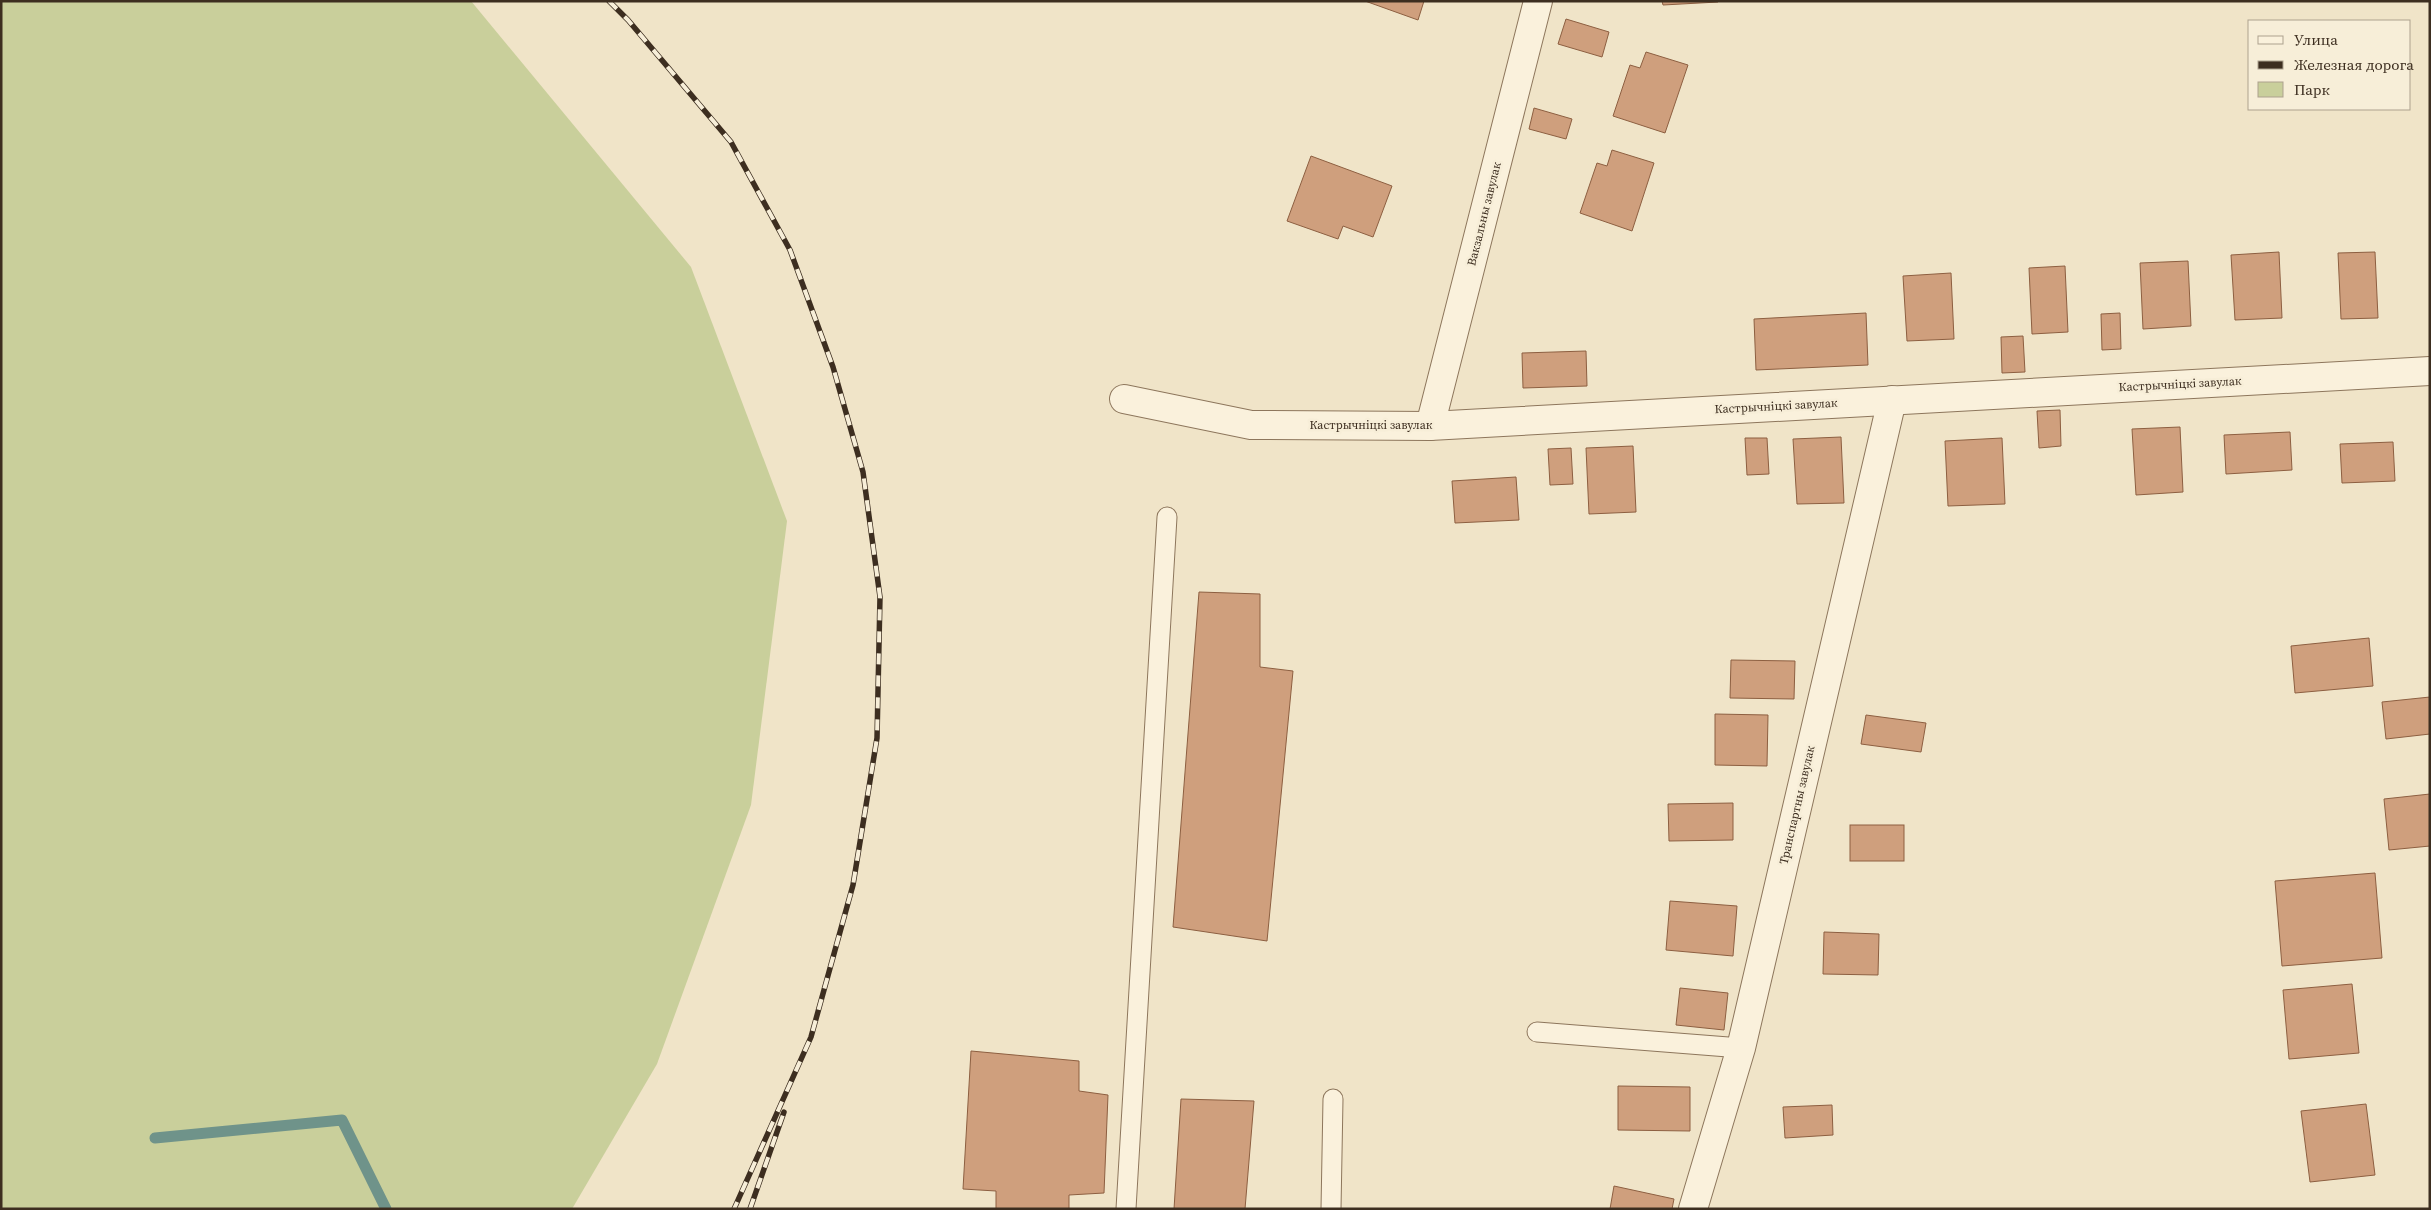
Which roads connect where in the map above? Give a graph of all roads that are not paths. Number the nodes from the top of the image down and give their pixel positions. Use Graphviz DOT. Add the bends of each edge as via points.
graph roads {
  1 [pos="1538,1"];
  2 [pos="2430,371"];
  3 [pos="1124,399"];
  4 [pos="1892,400"];
  5 [pos="1430,426"];
  6 [pos="1167,517"];
  7 [pos="1537,1032"];
  8 [pos="1741,1048"];
  9 [pos="1332,1099"];
  10 [pos="1126,1209"];
  11 [pos="1330,1209"];
  12 [pos="1694,1209"];
  1 -- 5 [label="street, Вакзальны завулак"];
  2 -- 4 [label="street, Кастрычніцкі завулак"];
  3 -- 5 [label="street, Кастрычніцкі завулак" via="1251,425"];
  4 -- 5 [label="street, Кастрычніцкі завулак"];
  4 -- 8 [label="street, Транспартны завулак"];
  6 -- 10 [label="lane"];
  7 -- 8 [label="lane"];
  8 -- 12 [label="street, Транспартны завулак"];
  9 -- 11 [label="lane"];
}
